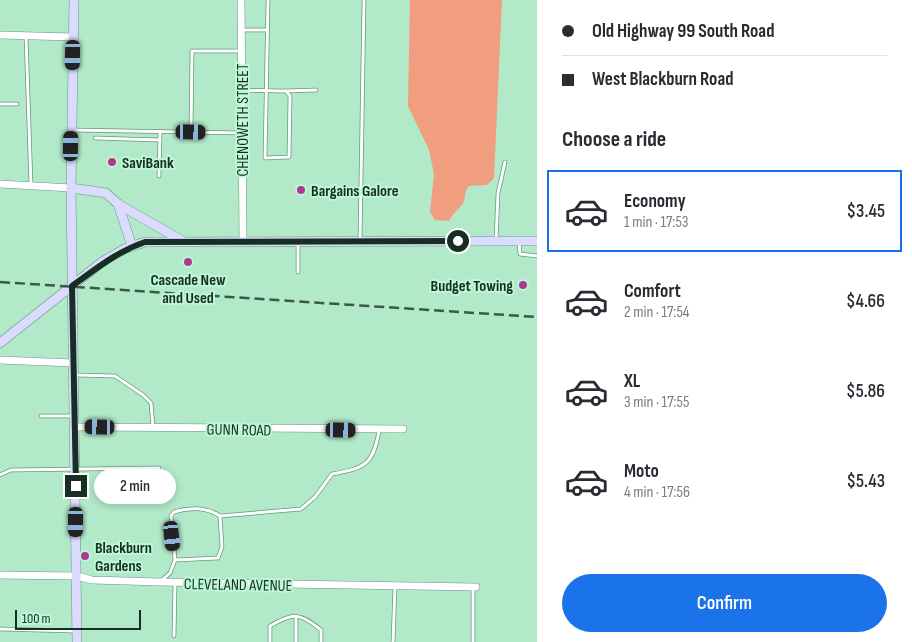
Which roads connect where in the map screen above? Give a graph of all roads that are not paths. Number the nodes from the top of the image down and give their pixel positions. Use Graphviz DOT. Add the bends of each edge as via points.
graph roads {
  1 [pos="74,0"];
  2 [pos="241,0"];
  3 [pos="268,0"];
  4 [pos="364,0"];
  5 [pos="242,30"];
  6 [pos="267,30"];
  7 [pos="0,35"];
  8 [pos="26,36"];
  9 [pos="73,37"];
  10 [pos="242,51"];
  11 [pos="242,90"];
  12 [pos="266,90"];
  13 [pos="316,90"];
  14 [pos="286,91"];
  15 [pos="0,104"];
  16 [pos="17,104"];
  17 [pos="72,130"];
  18 [pos="160,131"];
  19 [pos="191,132"];
  20 [pos="242,133"];
  21 [pos="95,138"];
  22 [pos="160,140"];
  23 [pos="505,162"];
  24 [pos="159,176"];
  25 [pos="0,184"];
  26 [pos="31,186"];
  27 [pos="71,188"];
  28 [pos="118,204"];
  29 [pos="182,240"];
  30 [pos="243,240"];
  31 [pos="298,241"];
  32 [pos="360,241"];
  33 [pos="496,241"];
  34 [pos="519,241"];
  35 [pos="537,241"];
  36 [pos="132,246"];
  37 [pos="537,256"];
  38 [pos="298,272"];
  39 [pos="72,286"];
  40 [pos="0,343"];
  41 [pos="0,360"];
  42 [pos="73,363"];
  43 [pos="73,375"];
  44 [pos="41,416"];
  45 [pos="74,416"];
  46 [pos="75,427"];
  47 [pos="153,428"];
  48 [pos="403,430"];
  49 [pos="379,431"];
  50 [pos="75,468"];
  51 [pos="159,468"];
  52 [pos="0,475"];
  53 [pos="220,516"];
  54 [pos="175,560"];
  55 [pos="0,575"];
  56 [pos="76,576"];
  57 [pos="160,582"];
  58 [pos="175,583"];
  59 [pos="395,586"];
  60 [pos="475,587"];
  61 [pos="296,617"];
  62 [pos="0,629"];
  63 [pos="77,631"];
  64 [pos="174,636"];
  65 [pos="77,642"];
  66 [pos="270,642"];
  67 [pos="296,642"];
  68 [pos="321,642"];
  69 [pos="394,642"];
  70 [pos="473,642"];
  1 -- 9 [label="street"];
  2 -- 5 [label="street, CHENOWETH STREET"];
  3 -- 6 [label="lane"];
  4 -- 32 [label="lane"];
  5 -- 6 [label="lane"];
  5 -- 10 [label="street, CHENOWETH STREET"];
  6 -- 12 [label="lane"];
  7 -- 8 [label="street"];
  8 -- 9 [label="street"];
  8 -- 26 [label="lane"];
  9 -- 17 [label="street"];
  10 -- 11 [label="street, CHENOWETH STREET"];
  10 -- 19 [label="lane" via="192,51"];
  11 -- 12 [label="lane"];
  11 -- 20 [label="street, CHENOWETH STREET"];
  12 -- 14 [label="lane"];
  12 -- 14 [label="lane" via="265,158 289,157 290,96"];
  13 -- 14 [label="lane"];
  15 -- 16 [label="lane"];
  17 -- 18 [label="lane"];
  17 -- 27 [label="street"];
  18 -- 19 [label="lane"];
  18 -- 22 [label="lane"];
  19 -- 20 [label="lane"];
  20 -- 30 [label="street, CHENOWETH STREET"];
  21 -- 22 [label="lane"];
  22 -- 24 [label="lane"];
  23 -- 33 [label="lane" via="498,193"];
  25 -- 26 [label="street"];
  26 -- 27 [label="street"];
  27 -- 28 [label="street" via="106,194"];
  27 -- 39 [label="street"];
  28 -- 29 [label="street"];
  28 -- 36 [label="street"];
  29 -- 30 [label="street"];
  29 -- 36 [label="street"];
  30 -- 31 [label="street"];
  31 -- 32 [label="street"];
  31 -- 38 [label="lane"];
  32 -- 33 [label="street"];
  33 -- 34 [label="street"];
  34 -- 35 [label="street"];
  34 -- 37 [label="lane" via="520,254"];
  36 -- 39 [label="street" via="102,262"];
  39 -- 40 [label="street"];
  39 -- 42 [label="street"];
  41 -- 42 [label="street"];
  42 -- 43 [label="street"];
  43 -- 45 [label="street"];
  43 -- 47 [label="lane" via="115,376 143,394 151,403"];
  44 -- 45 [label="lane"];
  45 -- 46 [label="street"];
  46 -- 47 [label="street, GUNN ROAD"];
  46 -- 50 [label="street"];
  47 -- 49 [label="street, GUNN ROAD"];
  48 -- 49 [label="street, GUNN ROAD"];
  49 -- 53 [label="lane" via="376,453 358,469 332,474 315,497 301,509"];
  50 -- 51 [label="lane"];
  50 -- 52 [label="lane" via="8,470"];
  50 -- 56 [label="street"];
  53 -- 54 [label="lane" via="222,547 218,558"];
  53 -- 54 [label="lane" via="208,509 174,512 171,516"];
  54 -- 57 [label="lane" via="170,573"];
  55 -- 56 [label="street, CLEVELAND AVENUE"];
  56 -- 57 [label="street, CLEVELAND AVENUE" via="92,580"];
  56 -- 63 [label="street"];
  57 -- 58 [label="street, CLEVELAND AVENUE"];
  58 -- 59 [label="street, CLEVELAND AVENUE"];
  58 -- 64 [label="lane"];
  59 -- 60 [label="street, CLEVELAND AVENUE"];
  59 -- 69 [label="lane"];
  60 -- 70 [label="lane"];
  61 -- 66 [label="lane" via="286,617 270,626"];
  61 -- 67 [label="lane"];
  61 -- 68 [label="lane" via="306,617 321,630"];
  62 -- 63 [label="lane"];
  63 -- 65 [label="street"];
}
